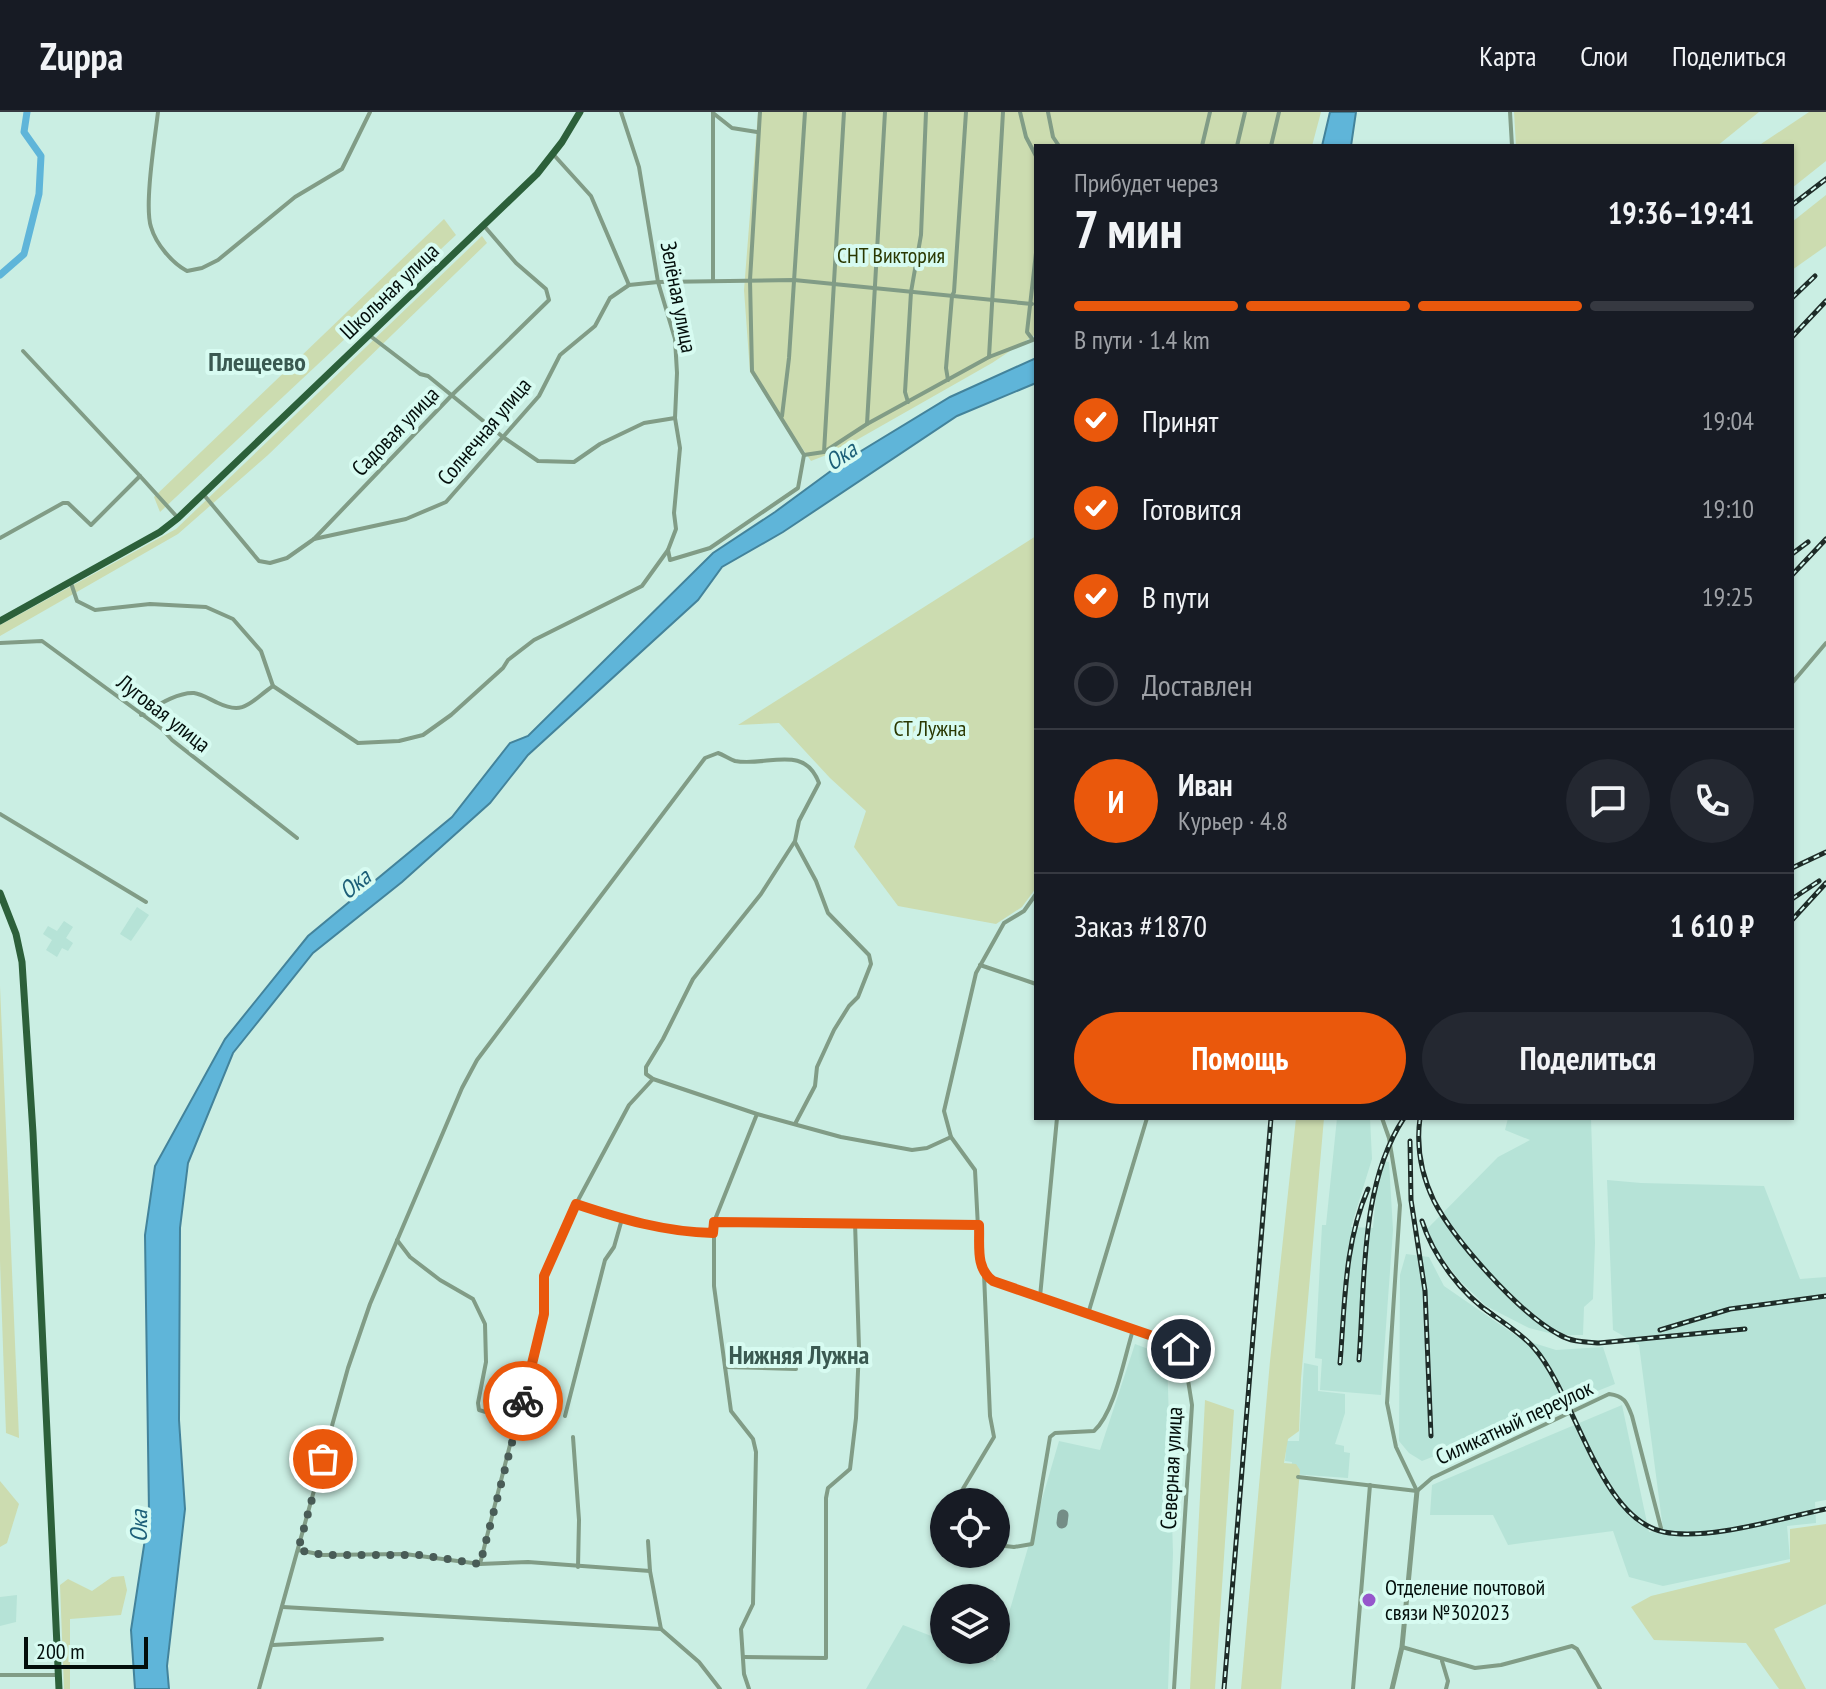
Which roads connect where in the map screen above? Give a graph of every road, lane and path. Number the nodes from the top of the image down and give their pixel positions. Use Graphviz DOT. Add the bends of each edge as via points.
graph roads {
  1 [pos="158,112"];
  2 [pos="370,112"];
  3 [pos="580,112"];
  4 [pos="621,112"];
  5 [pos="760,112"];
  6 [pos="805,112"];
  7 [pos="844,112"];
  8 [pos="885,112"];
  9 [pos="926,112"];
  10 [pos="966,112"];
  11 [pos="1003,112"];
  12 [pos="1020,112"];
  13 [pos="1048,112"];
  14 [pos="1210,112"];
  15 [pos="1245,112"];
  16 [pos="1279,112"];
  17 [pos="1510,112"];
  18 [pos="713,113"];
  19 [pos="758,132"];
  20 [pos="1058,144"];
  21 [pos="1202,144"];
  22 [pos="1237,144"];
  23 [pos="1271,144"];
  24 [pos="1512,144"];
  25 [pos="1034,152"];
  26 [pos="553,154"];
  27 [pos="483,225"];
  28 [pos="1034,278"];
  29 [pos="750,280"];
  30 [pos="794,280"];
  31 [pos="713,281"];
  32 [pos="658,282"];
  33 [pos="833,283"];
  34 [pos="629,285"];
  35 [pos="873,288"];
  36 [pos="911,292"];
  37 [pos="952,296"];
  38 [pos="992,300"];
  39 [pos="1032,304"];
  40 [pos="369,335"];
  41 [pos="1034,339"];
  42 [pos="23,351"];
  43 [pos="989,357"];
  44 [pos="948,380"];
  45 [pos="451,396"];
  46 [pos="908,402"];
  47 [pos="782,416"];
  48 [pos="675,418"];
  49 [pos="867,424"];
  50 [pos="503,437"];
  51 [pos="824,452"];
  52 [pos="804,455"];
  53 [pos="140,476"];
  54 [pos="204,495"];
  55 [pos="178,518"];
  56 [pos="0,538"];
  57 [pos="314,539"];
  58 [pos="668,550"];
  59 [pos="71,583"];
  60 [pos="0,621"];
  61 [pos="0,643"];
  62 [pos="1826,643"];
  63 [pos="1794,681"];
  64 [pos="273,686"];
  65 [pos="141,715"];
  66 [pos="0,814"];
  67 [pos="297,838"];
  68 [pos="795,841"];
  69 [pos="0,893"];
  70 [pos="1034,897"];
  71 [pos="146,902"];
  72 [pos="980,965"];
  73 [pos="1034,983"];
  74 [pos="653,1079"];
  75 [pos="757,1114"];
  76 [pos="1057,1120"];
  77 [pos="1146,1120"];
  78 [pos="1383,1120"];
  79 [pos="795,1124"];
  80 [pos="951,1137"];
  81 [pos="576,1204"];
  82 [pos="622,1219"];
  83 [pos="714,1222"];
  84 [pos="855,1222"];
  85 [pos="979,1225"];
  86 [pos="713,1233"];
  87 [pos="397,1240"];
  88 [pos="984,1274"];
  89 [pos="1040,1297"];
  90 [pos="1088,1314"];
  91 [pos="1133,1330"];
  92 [pos="725,1367"];
  93 [pos="796,1369"];
  94 [pos="565,1416"];
  95 [pos="516,1421"];
  96 [pos="573,1437"];
  97 [pos="1298,1477"];
  98 [pos="1370,1485"];
  99 [pos="963,1488"];
  100 [pos="1417,1491"];
  101 [pos="1661,1528"];
  102 [pos="648,1541"];
  103 [pos="1010,1547"];
  104 [pos="298,1550"];
  105 [pos="480,1564"];
  106 [pos="578,1567"];
  107 [pos="650,1571"];
  108 [pos="283,1607"];
  109 [pos="661,1629"];
  110 [pos="382,1639"];
  111 [pos="272,1645"];
  112 [pos="1402,1647"];
  113 [pos="744,1657"];
  114 [pos="1442,1660"];
  115 [pos="0,1675"];
  116 [pos="59,1675"];
  117 [pos="59,1689"];
  118 [pos="259,1689"];
  119 [pos="720,1689"];
  120 [pos="749,1689"];
  121 [pos="1174,1689"];
  122 [pos="1353,1689"];
  123 [pos="1392,1689"];
  124 [pos="1446,1689"];
  125 [pos="1600,1689"];
  1 -- 2 [label="street" via="151,228 177,266 187,271 218,260 295,197 342,169"];
  3 -- 26 [label="main road, Школьная улица"];
  4 -- 32 [label="street, Зелёная улица" via="639,167"];
  5 -- 19 [label="street"];
  6 -- 30 [label="street"];
  7 -- 33 [label="street"];
  8 -- 35 [label="street"];
  9 -- 36 [label="street" via="921,235"];
  10 -- 37 [label="street"];
  11 -- 38 [label="street"];
  12 -- 25 [label="street"];
  13 -- 20 [label="street"];
  14 -- 21 [label="street"];
  15 -- 22 [label="street"];
  16 -- 23 [label="street"];
  17 -- 24 [label="street"];
  18 -- 19 [label="street" via="732,128"];
  18 -- 31 [label="street"];
  19 -- 29 [label="street"];
  26 -- 27 [label="main road, Школьная улица"];
  26 -- 34 [label="street" via="591,196"];
  27 -- 40 [label="main road, Школьная улица"];
  27 -- 45 [label="street, Садовая улица" via="546,289 549,300"];
  28 -- 39 [label="street"];
  29 -- 30 [label="street"];
  29 -- 31 [label="street"];
  29 -- 47 [label="street" via="752,371"];
  30 -- 33 [label="street"];
  30 -- 47 [label="street"];
  31 -- 32 [label="street"];
  32 -- 34 [label="street"];
  32 -- 48 [label="street, Зелёная улица" via="675,339"];
  33 -- 35 [label="street"];
  33 -- 51 [label="street"];
  34 -- 50 [label="street, Солнечная улица" via="610,298 595,326 560,355 539,396"];
  35 -- 36 [label="street"];
  35 -- 49 [label="street"];
  36 -- 37 [label="street"];
  36 -- 46 [label="street"];
  37 -- 38 [label="street"];
  37 -- 44 [label="street"];
  38 -- 39 [label="street"];
  38 -- 43 [label="street"];
  39 -- 41 [label="street" via="1027,332"];
  40 -- 45 [label="street"];
  40 -- 54 [label="main road, Школьная улица"];
  41 -- 43 [label="street"];
  42 -- 53 [label="street"];
  43 -- 44 [label="street"];
  44 -- 46 [label="street"];
  45 -- 50 [label="street"];
  45 -- 57 [label="street, Садовая улица"];
  46 -- 49 [label="street"];
  47 -- 52 [label="street"];
  48 -- 50 [label="street" via="644,423 570,463 538,461"];
  48 -- 58 [label="street, Зелёная улица" via="680,448 674,540"];
  49 -- 51 [label="street"];
  50 -- 57 [label="street, Солнечная улица" via="446,502 406,519"];
  51 -- 52 [label="street"];
  52 -- 58 [label="street" via="798,488 710,548 670,560"];
  53 -- 55 [label="street"];
  53 -- 56 [label="street" via="91,525 63,503"];
  54 -- 55 [label="main road, Школьная улица"];
  54 -- 57 [label="street, Садовая улица" via="264,563 295,554"];
  55 -- 59 [label="main road, Школьная улица"];
  58 -- 64 [label="street" via="642,586 534,640 423,735 358,743"];
  59 -- 60 [label="main road, Школьная улица"];
  59 -- 64 [label="street" via="77,601 95,610 150,604 206,607 233,619 261,651"];
  61 -- 65 [label="street, Луговая улица" via="42,641"];
  62 -- 63 [label="street"];
  64 -- 65 [label="street" via="241,709 197,693"];
  65 -- 67 [label="street, Луговая улица"];
  66 -- 71 [label="street"];
  68 -- 74 [label="street" via="761,894 693,979 646,1067"];
  68 -- 79 [label="street" via="828,913 869,955 871,964 858,997 834,1030"];
  68 -- 87 [label="street" via="819,783 801,762 739,761 718,753 705,758 477,1060"];
  69 -- 116 [label="main road" via="22,962"];
  70 -- 72 [label="street" via="1024,911 1004,923"];
  72 -- 73 [label="street"];
  72 -- 80 [label="street" via="944,1111"];
  74 -- 75 [label="street"];
  74 -- 81 [label="street" via="629,1105"];
  75 -- 79 [label="street"];
  75 -- 83 [label="street"];
  76 -- 89 [label="street"];
  77 -- 90 [label="street"];
  78 -- 100 [label="street" via="1400,1205 1387,1403 1396,1447"];
  79 -- 80 [label="street" via="912,1150"];
  80 -- 85 [label="street" via="975,1170"];
  81 -- 82 [label="street"];
  81 -- 95 [label="street" via="544,1276 544,1314"];
  82 -- 86 [label="street"];
  82 -- 94 [label="street" via="605,1260"];
  83 -- 84 [label="street"];
  83 -- 86 [label="street"];
  84 -- 85 [label="street"];
  84 -- 113 [label="street" via="856,1418 850,1469 828,1488 826,1498 826,1658"];
  85 -- 88 [label="street"];
  86 -- 92 [label="street"];
  87 -- 95 [label="street" via="410,1257 473,1299 485,1324 487,1345 479,1410"];
  87 -- 104 [label="street" via="348,1368"];
  88 -- 89 [label="street, Северная улица"];
  88 -- 99 [label="street" via="994,1437"];
  89 -- 90 [label="street, Северная улица"];
  90 -- 91 [label="street, Северная улица"];
  91 -- 103 [label="street" via="1100,1426 1094,1431 1055,1433 1048,1443 1032,1544"];
  91 -- 121 [label="street, Северная улица" via="1181,1349 1192,1405"];
  92 -- 93 [label="street"];
  92 -- 113 [label="street" via="731,1411 753,1439 756,1452 753,1604 741,1629"];
  95 -- 105 [label="street"];
  96 -- 106 [label="street"];
  97 -- 98 [label="street"];
  98 -- 100 [label="street"];
  98 -- 122 [label="street"];
  100 -- 101 [label="street, Силикатный переулок" via="1432,1478 1609,1394 1619,1395 1626,1400 1643,1451"];
  100 -- 112 [label="street"];
  102 -- 107 [label="street"];
  104 -- 105 [label="street" via="421,1555"];
  104 -- 108 [label="street"];
  105 -- 106 [label="street"];
  106 -- 107 [label="street"];
  107 -- 109 [label="street"];
  108 -- 109 [label="street"];
  108 -- 111 [label="street"];
  109 -- 119 [label="street"];
  110 -- 111 [label="street"];
  111 -- 118 [label="street"];
  112 -- 114 [label="street"];
  112 -- 123 [label="street"];
  113 -- 120 [label="street"];
  114 -- 124 [label="street"];
  114 -- 125 [label="street" via="1489,1668 1572,1646"];
  115 -- 116 [label="street"];
  116 -- 117 [label="main road"];
}
